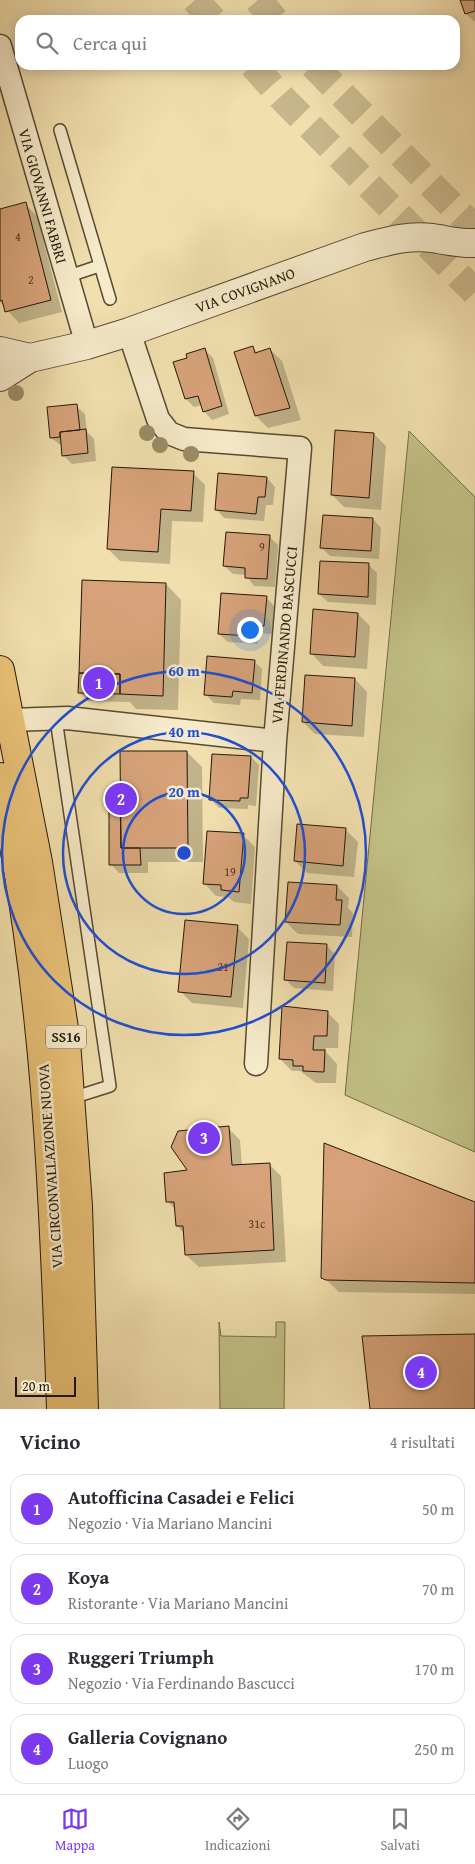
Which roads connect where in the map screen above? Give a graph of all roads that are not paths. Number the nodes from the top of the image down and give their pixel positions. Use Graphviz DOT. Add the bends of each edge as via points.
graph roads {
  1 [pos="0,46"];
  2 [pos="60,130"];
  3 [pos="470,247"];
  4 [pos="99,266"];
  5 [pos="66,277"];
  6 [pos="110,299"];
  7 [pos="129,332"];
  8 [pos="86,345"];
  9 [pos="0,351"];
  10 [pos="30,358"];
  11 [pos="0,377"];
  12 [pos="0,670"];
  13 [pos="56,719"];
  14 [pos="11,720"];
  15 [pos="275,741"];
  16 [pos="0,777"];
  17 [pos="256,1064"];
  18 [pos="72,1098"];
  19 [pos="61,1409"];
  20 [pos="84,1409"];
  1 -- 5 [label="street, VIA GIOVANNI FABBRI"];
  2 -- 4 [label="lane"];
  3 -- 7 [label="street, VIA COVIGNANO" via="431,238 401,237"];
  4 -- 5 [label="lane"];
  4 -- 6 [label="lane"];
  5 -- 8 [label="street, VIA GIOVANNI FABBRI"];
  7 -- 8 [label="street, VIA COVIGNANO"];
  7 -- 15 [label="street, VIA FERDINANDO BASCUCCI" via="158,419 169,432 184,439 300,448"];
  8 -- 10 [label="street, VIA COVIGNANO"];
  9 -- 10 [label="street, VIA COVIGNANO"];
  10 -- 11 [label="street, VIA COVIGNANO"];
  12 -- 14 [label="main road, VIA CIRCONVALLAZIONE NUOVA / SS16"];
  13 -- 14 [label="street"];
  13 -- 15 [label="street"];
  13 -- 18 [label="lane, VIA CIRCONVALLAZIONE NUOVA" via="110,1086"];
  14 -- 18 [label="main road, VIA CIRCONVALLAZIONE NUOVA / SS16" via="40,872"];
  15 -- 17 [label="street, VIA FERDINANDO BASCUCCI"];
  16 -- 19 [label="main road, VIA CIRCONVALLAZIONE NUOVA / SS16" via="27,926 45,1073"];
  18 -- 20 [label="main road, VIA CIRCONVALLAZIONE NUOVA / SS16"];
}
